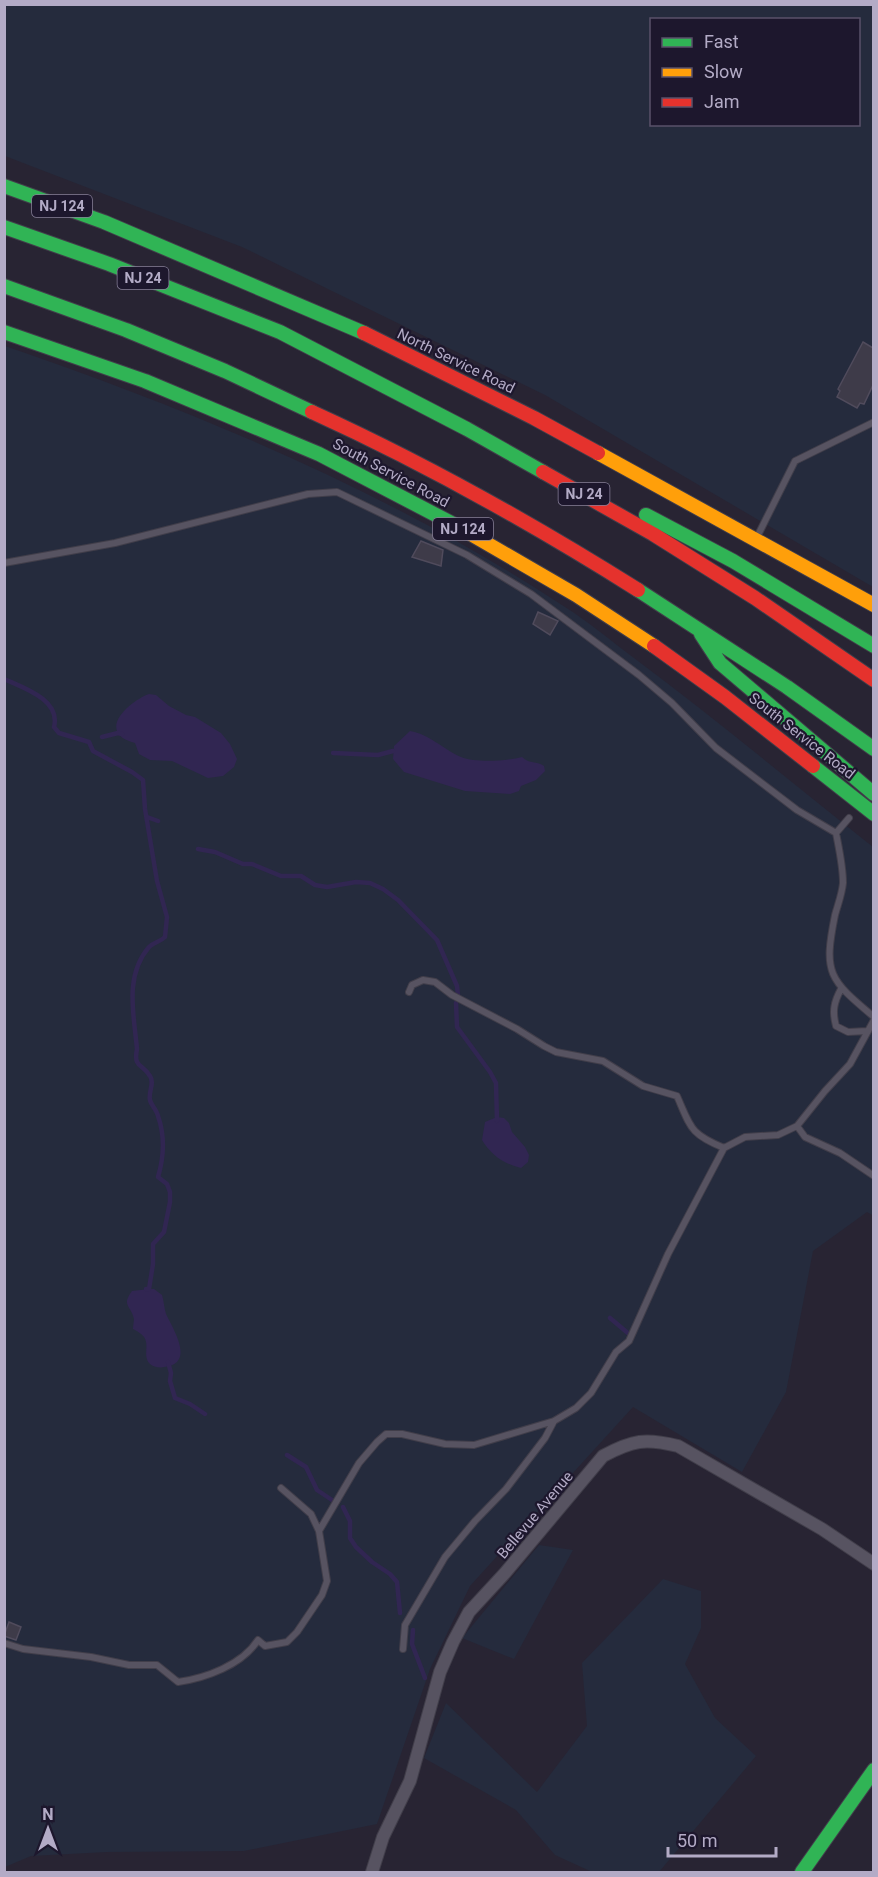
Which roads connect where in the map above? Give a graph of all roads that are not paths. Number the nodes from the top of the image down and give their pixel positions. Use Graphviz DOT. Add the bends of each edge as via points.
graph roads {
  1 [pos="4,186"];
  2 [pos="4,227"];
  3 [pos="6,287"];
  4 [pos="4,332"];
  5 [pos="873,422"];
  6 [pos="467,429"];
  7 [pos="756,540"];
  8 [pos="4,563"];
  9 [pos="873,605"];
  10 [pos="696,625"];
  11 [pos="873,646"];
  12 [pos="873,680"];
  13 [pos="873,749"];
  14 [pos="873,794"];
  15 [pos="873,814"];
  16 [pos="849,818"];
  17 [pos="836,833"];
  18 [pos="842,989"];
  19 [pos="409,992"];
  20 [pos="873,1018"];
  21 [pos="867,1031"];
  22 [pos="797,1125"];
  23 [pos="724,1148"];
  24 [pos="873,1176"];
  25 [pos="554,1421"];
  26 [pos="281,1488"];
  27 [pos="319,1531"];
  28 [pos="873,1564"];
  29 [pos="4,1643"];
  30 [pos="403,1649"];
  31 [pos="873,1770"];
  32 [pos="372,1872"];
  33 [pos="802,1872"];
  1 -- 7 [label="main road, North Service Road / NJ 124" via="104,222 341,322 534,418"];
  2 -- 6 [label="main road, NJ 24" via="280,332"];
  3 -- 10 [label="main road" via="125,329 344,427 493,505"];
  4 -- 15 [label="main road, South Service Road / NJ 124" via="145,381 319,454 459,527 576,595 669,656"];
  5 -- 7 [label="lane" via="795,461"];
  6 -- 11 [label="main road" via="677,530"];
  6 -- 12 [label="main road, NJ 24" via="654,534"];
  7 -- 9 [label="main road, North Service Road / NJ 124"];
  8 -- 17 [label="lane" via="115,543 298,497 337,492 467,555 531,594 639,675 716,748 797,810"];
  10 -- 13 [label="main road"];
  10 -- 14 [label="main road" via="720,663"];
  16 -- 17 [label="lane"];
  17 -- 18 [label="lane" via="843,885 829,955 832,973"];
  18 -- 20 [label="lane"];
  18 -- 21 [label="lane" via="832,1014 836,1026 848,1032"];
  19 -- 23 [label="lane" via="423,980 435,982 556,1052 603,1061 644,1086 677,1096 690,1127 706,1141"];
  20 -- 21 [label="lane"];
  21 -- 22 [label="lane" via="850,1064"];
  22 -- 23 [label="lane" via="778,1135 745,1137"];
  22 -- 24 [label="lane" via="805,1137 840,1153"];
  23 -- 25 [label="lane" via="668,1254 629,1341 616,1352 591,1393"];
  25 -- 27 [label="lane" via="474,1445 386,1434 360,1463"];
  25 -- 30 [label="lane" via="506,1489 446,1557 405,1624"];
  26 -- 27 [label="lane" via="311,1514"];
  27 -- 29 [label="lane" via="327,1581 297,1632 287,1642 265,1646 258,1640 229,1666 190,1680 178,1682 157,1665 129,1665"];
  28 -- 32 [label="street, Bellevue Avenue" via="822,1529 678,1446 655,1440 625,1444 603,1456 469,1612 440,1672 411,1781 383,1837"];
  31 -- 33 [label="main road"];
}
